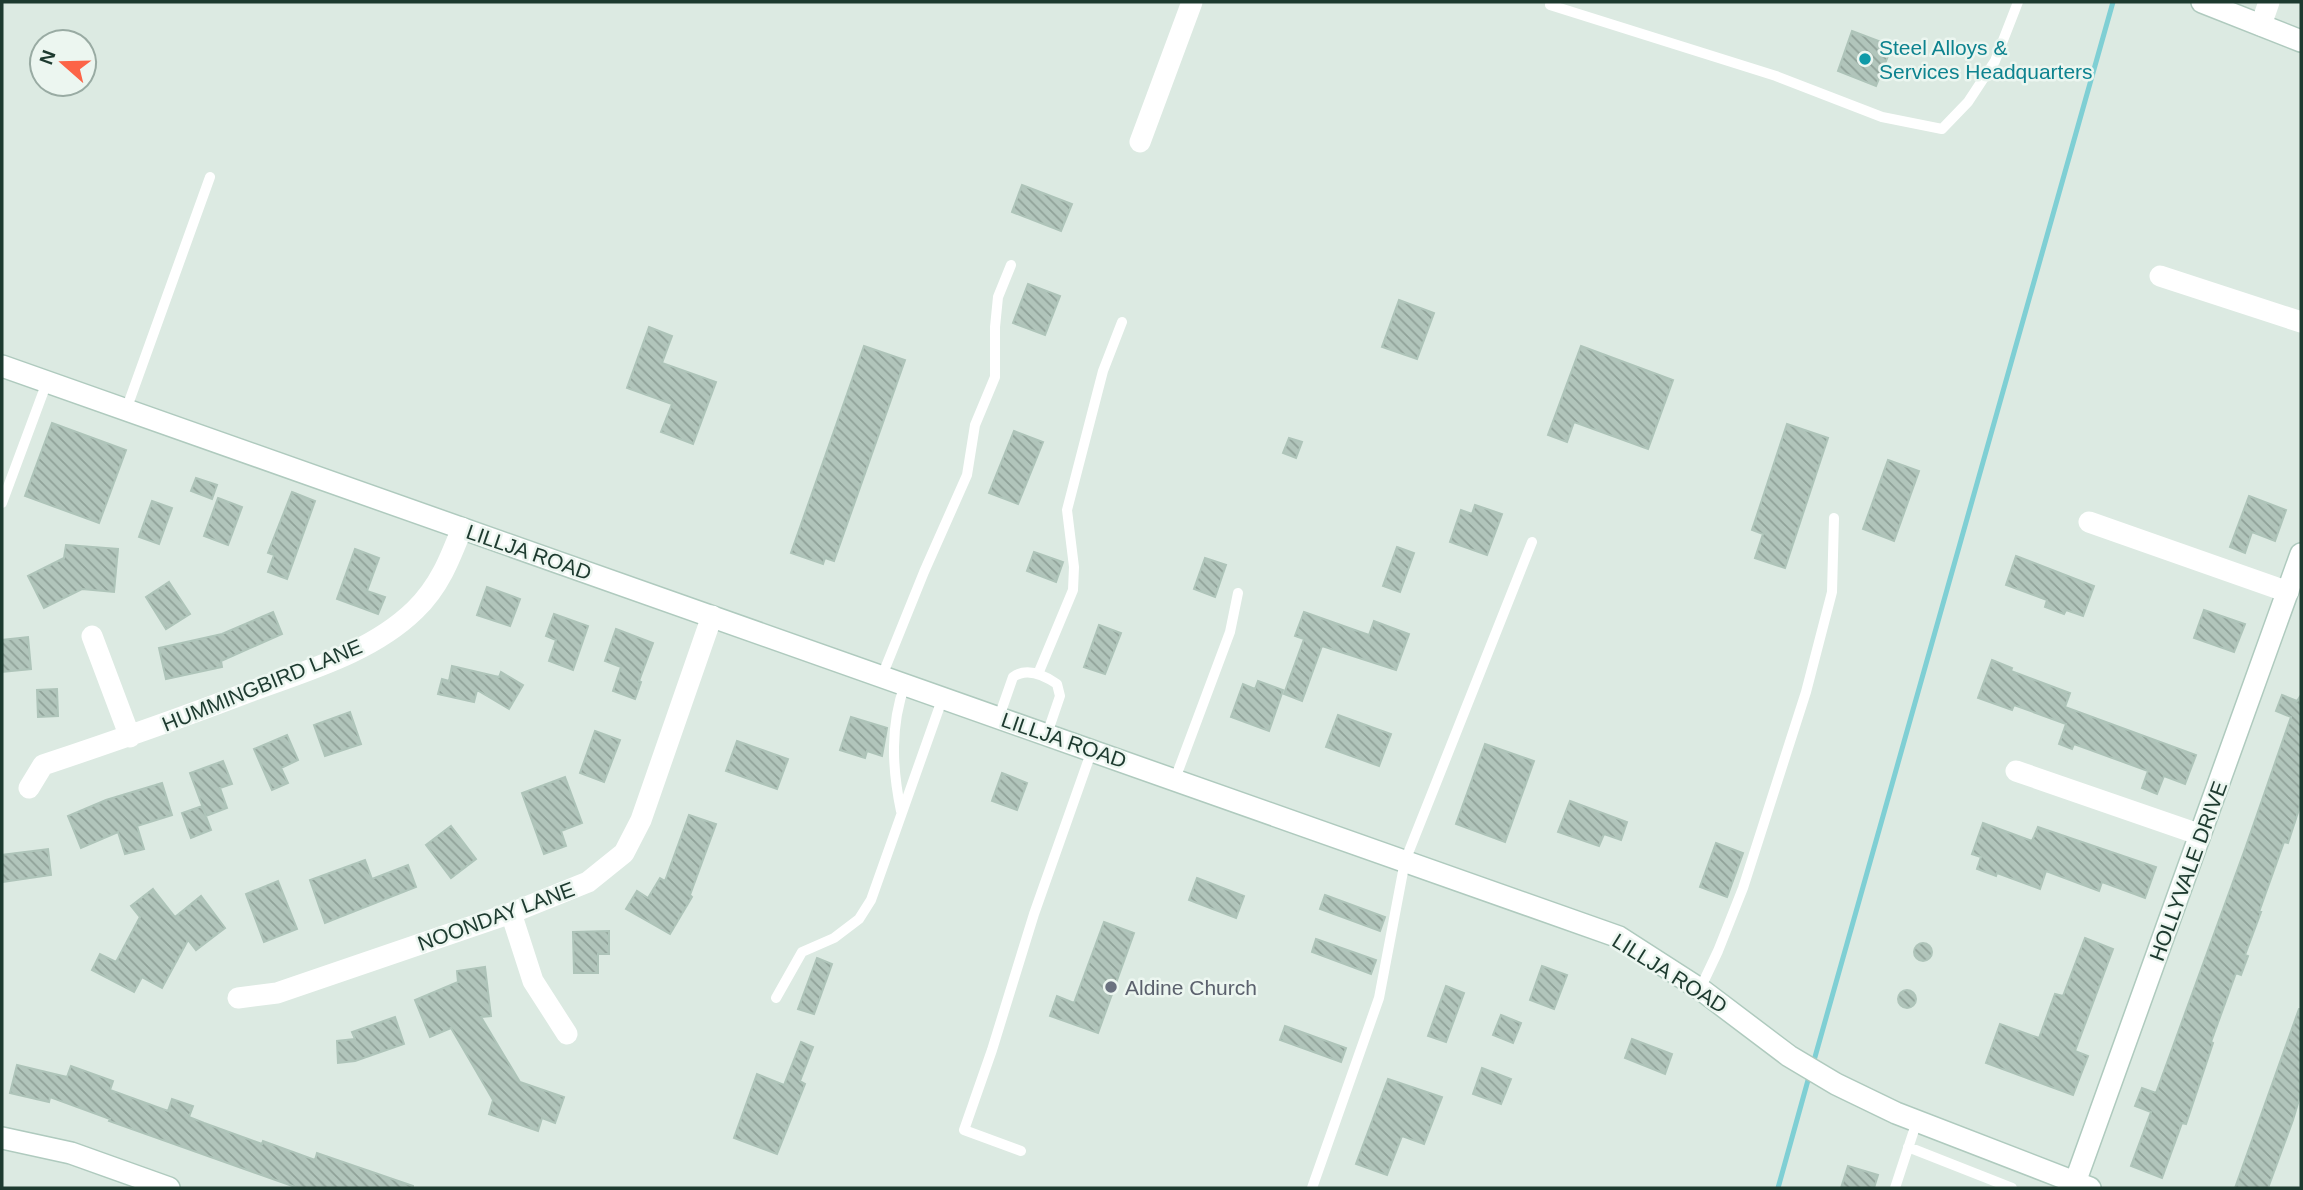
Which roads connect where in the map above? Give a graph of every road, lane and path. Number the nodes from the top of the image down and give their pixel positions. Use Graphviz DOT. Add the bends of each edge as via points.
graph roads {
  1 [pos="1192,2"];
  2 [pos="2018,2"];
  3 [pos="2202,2"];
  4 [pos="2269,2"];
  5 [pos="1550,5"];
  6 [pos="2261,24"];
  7 [pos="2301,41"];
  8 [pos="1140,142"];
  9 [pos="210,177"];
  10 [pos="1010,265"];
  11 [pos="2160,276"];
  12 [pos="1122,322"];
  13 [pos="2301,322"];
  14 [pos="2,366"];
  15 [pos="47,382"];
  16 [pos="126,410"];
  17 [pos="2,503"];
  18 [pos="1834,518"];
  19 [pos="2089,522"];
  20 [pos="462,528"];
  21 [pos="1532,542"];
  22 [pos="2301,554"];
  23 [pos="2288,592"];
  24 [pos="1238,593"];
  25 [pos="712,615"];
  26 [pos="92,636"];
  27 [pos="1038,674"];
  28 [pos="883,676"];
  29 [pos="905,684"];
  30 [pos="943,697"];
  31 [pos="999,717"];
  32 [pos="1047,734"];
  33 [pos="130,737"];
  34 [pos="1093,750"];
  35 [pos="2016,771"];
  36 [pos="1175,779"];
  37 [pos="29,788"];
  38 [pos="902,814"];
  39 [pos="2201,835"];
  40 [pos="1405,861"];
  41 [pos="511,913"];
  42 [pos="1700,989"];
  43 [pos="238,998"];
  44 [pos="776,998"];
  45 [pos="567,1034"];
  46 [pos="1917,1121"];
  47 [pos="2,1138"];
  48 [pos="1908,1147"];
  49 [pos="1021,1151"];
  50 [pos="2080,1186"];
  51 [pos="169,1188"];
  52 [pos="1312,1188"];
  53 [pos="1895,1188"];
  54 [pos="2012,1188"];
  1 -- 8 [label="street"];
  2 -- 5 [label="lane" via="1995,61 1968,102 1942,129 1882,117 1776,76"];
  3 -- 6 [label="street"];
  4 -- 6 [label="street"];
  6 -- 7 [label="street"];
  9 -- 16 [label="lane"];
  10 -- 28 [label="lane" via="998,298 995,377 975,425 967,475"];
  11 -- 13 [label="street"];
  12 -- 27 [label="lane" via="1103,371 1067,510 1073,590"];
  14 -- 15 [label="street, LILLJA ROAD"];
  15 -- 16 [label="street, LILLJA ROAD"];
  15 -- 17 [label="lane"];
  16 -- 20 [label="street, LILLJA ROAD"];
  18 -- 42 [label="lane" via="1832,592 1806,692 1743,888"];
  19 -- 23 [label="street"];
  20 -- 25 [label="street, LILLJA ROAD"];
  20 -- 33 [label="street, HUMMINGBIRD LANE" via="439,580 416,609 384,634 314,668"];
  21 -- 40 [label="lane"];
  22 -- 23 [label="street, HOLLYVALE DRIVE"];
  23 -- 39 [label="street, HOLLYVALE DRIVE"];
  24 -- 36 [label="lane" via="1230,632"];
  25 -- 28 [label="street, LILLJA ROAD"];
  25 -- 41 [label="street, NOONDAY LANE" via="641,820 624,853 588,882"];
  26 -- 33 [label="street"];
  27 -- 31 [label="lane" via="1025,671 1013,677"];
  27 -- 32 [label="lane" via="1057,684 1060,695"];
  28 -- 29 [label="street, LILLJA ROAD"];
  29 -- 30 [label="street, LILLJA ROAD"];
  29 -- 38 [label="lane" via="893,744"];
  30 -- 31 [label="street, LILLJA ROAD"];
  30 -- 38 [label="lane"];
  31 -- 32 [label="street, LILLJA ROAD"];
  32 -- 34 [label="street, LILLJA ROAD"];
  33 -- 37 [label="street, HUMMINGBIRD LANE" via="43,765"];
  34 -- 36 [label="street, LILLJA ROAD"];
  34 -- 49 [label="lane" via="964,1130"];
  35 -- 39 [label="street"];
  36 -- 40 [label="street, LILLJA ROAD"];
  38 -- 44 [label="lane" via="871,900 859,919 834,939 802,952"];
  39 -- 50 [label="street, HOLLYVALE DRIVE"];
  40 -- 42 [label="street, LILLJA ROAD" via="1619,937"];
  40 -- 52 [label="lane" via="1379,998"];
  41 -- 43 [label="street, NOONDAY LANE" via="278,993"];
  41 -- 45 [label="street" via="533,981"];
  42 -- 46 [label="street, LILLJA ROAD" via="1789,1056"];
  46 -- 48 [label="lane"];
  46 -- 50 [label="street, LILLJA ROAD"];
  47 -- 51 [label="street" via="71,1153"];
  48 -- 53 [label="lane"];
  48 -- 54 [label="lane"];
}
